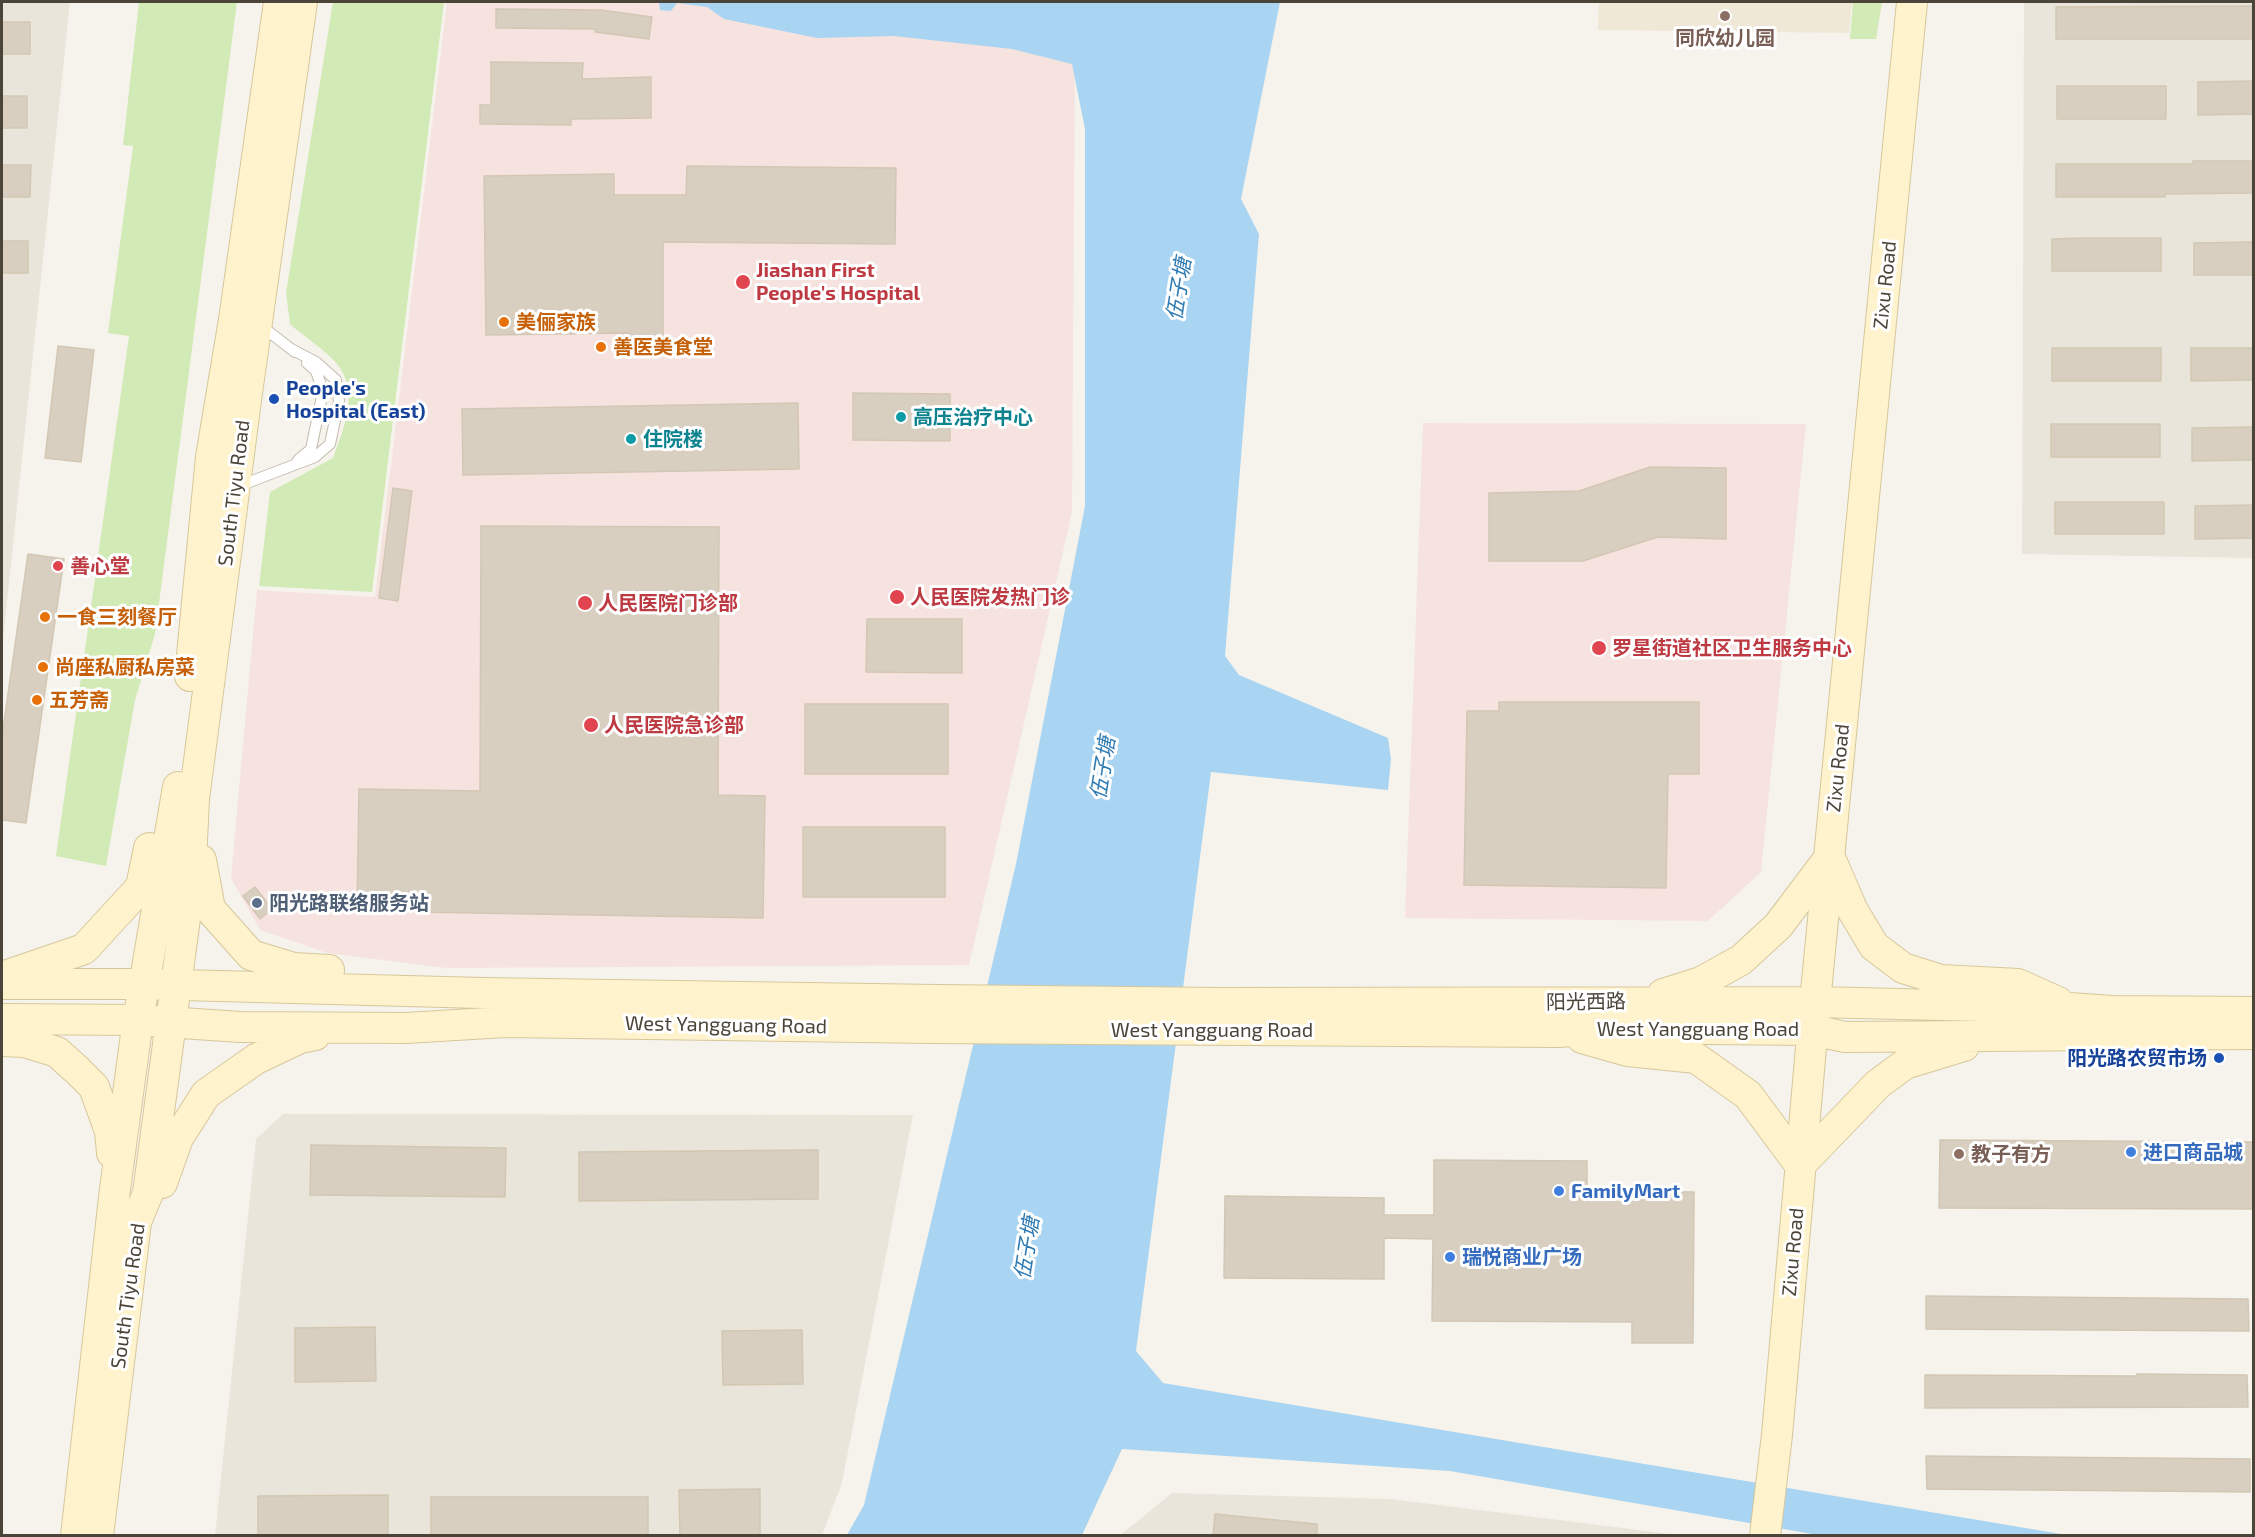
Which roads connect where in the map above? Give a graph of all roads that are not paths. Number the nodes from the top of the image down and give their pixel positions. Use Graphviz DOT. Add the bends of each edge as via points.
graph roads {
  1 [pos="279,2"];
  2 [pos="302,2"];
  3 [pos="1912,2"];
  4 [pos="258,323"];
  5 [pos="291,349"];
  6 [pos="288,468"];
  7 [pos="222,487"];
  8 [pos="183,750"];
  9 [pos="193,815"];
  10 [pos="1830,857"];
  11 [pos="2,978"];
  12 [pos="2,984"];
  13 [pos="144,984"];
  14 [pos="176,985"];
  15 [pos="425,992"];
  16 [pos="1640,1002"];
  17 [pos="2069,1008"];
  18 [pos="2253,1012"];
  19 [pos="935,1014"];
  20 [pos="1217,1016"];
  21 [pos="1814,1016"];
  22 [pos="2,1019"];
  23 [pos="138,1020"];
  24 [pos="170,1022"];
  25 [pos="355,1027"];
  26 [pos="1559,1032"];
  27 [pos="2253,1034"];
  28 [pos="1993,1037"];
  29 [pos="2,1041"];
  30 [pos="1800,1165"];
  31 [pos="115,1189"];
  32 [pos="134,1236"];
  33 [pos="76,1536"];
  34 [pos="98,1536"];
  35 [pos="1766,1536"];
  1 -- 7 [label="main road, South Tiyu Road"];
  2 -- 4 [label="main road, South Tiyu Road"];
  3 -- 10 [label="main road, Zixu Road"];
  4 -- 5 [label="lane"];
  4 -- 7 [label="main road, South Tiyu Road"];
  5 -- 6 [label="lane" via="316,371 323,391 312,449"];
  5 -- 6 [label="lane" via="316,362 336,380 339,401 330,444 315,457"];
  6 -- 7 [label="lane"];
  7 -- 8 [label="main road, South Tiyu Road"];
  7 -- 9 [label="main road, South Tiyu Road"];
  8 -- 11 [label="main road" via="161,793 141,887 84,949"];
  8 -- 13 [label="main road, South Tiyu Road"];
  9 -- 14 [label="main road, South Tiyu Road" via="190,880"];
  9 -- 15 [label="main road" via="210,909 251,955 294,968 372,973"];
  10 -- 16 [label="main road" via="1778,926 1741,960 1701,982"];
  10 -- 17 [label="main road" via="1853,911 1874,946 1903,968 1941,980 2018,984"];
  10 -- 21 [label="main road, Zixu Road"];
  12 -- 13 [label="main road"];
  13 -- 14 [label="main road"];
  13 -- 23 [label="main road, South Tiyu Road"];
  14 -- 15 [label="main road, West Yangguang Road"];
  14 -- 24 [label="main road, South Tiyu Road"];
  15 -- 19 [label="main road, West Yangguang Road"];
  16 -- 20 [label="main road, West Yangguang Road"];
  16 -- 21 [label="main road, West Yangguang Road"];
  17 -- 18 [label="main road, West Yangguang Road"];
  17 -- 21 [label="main road, West Yangguang Road"];
  19 -- 20 [label="main road, West Yangguang Road"];
  19 -- 25 [label="main road, West Yangguang Road"];
  20 -- 26 [label="main road, West Yangguang Road"];
  21 -- 26 [label="main road, West Yangguang Road"];
  21 -- 28 [label="main road, West Yangguang Road" via="1845,1037"];
  21 -- 30 [label="main road, Zixu Road"];
  22 -- 23 [label="main road"];
  23 -- 24 [label="main road"];
  23 -- 31 [label="main road, South Tiyu Road"];
  24 -- 25 [label="main road, West Yangguang Road" via="240,1027"];
  24 -- 32 [label="main road, South Tiyu Road" via="148,1193"];
  25 -- 32 [label="main road" via="300,1038 256,1059 206,1094 178,1138 157,1197"];
  26 -- 30 [label="main road" via="1628,1051 1696,1058 1748,1095"];
  27 -- 28 [label="main road, West Yangguang Road"];
  28 -- 30 [label="main road" via="1905,1064 1878,1084"];
  29 -- 31 [label="main road" via="24,1042 57,1052 94,1087 110,1131"];
  30 -- 35 [label="main road, Zixu Road"];
  31 -- 33 [label="main road, South Tiyu Road"];
  32 -- 34 [label="main road, South Tiyu Road"];
}
